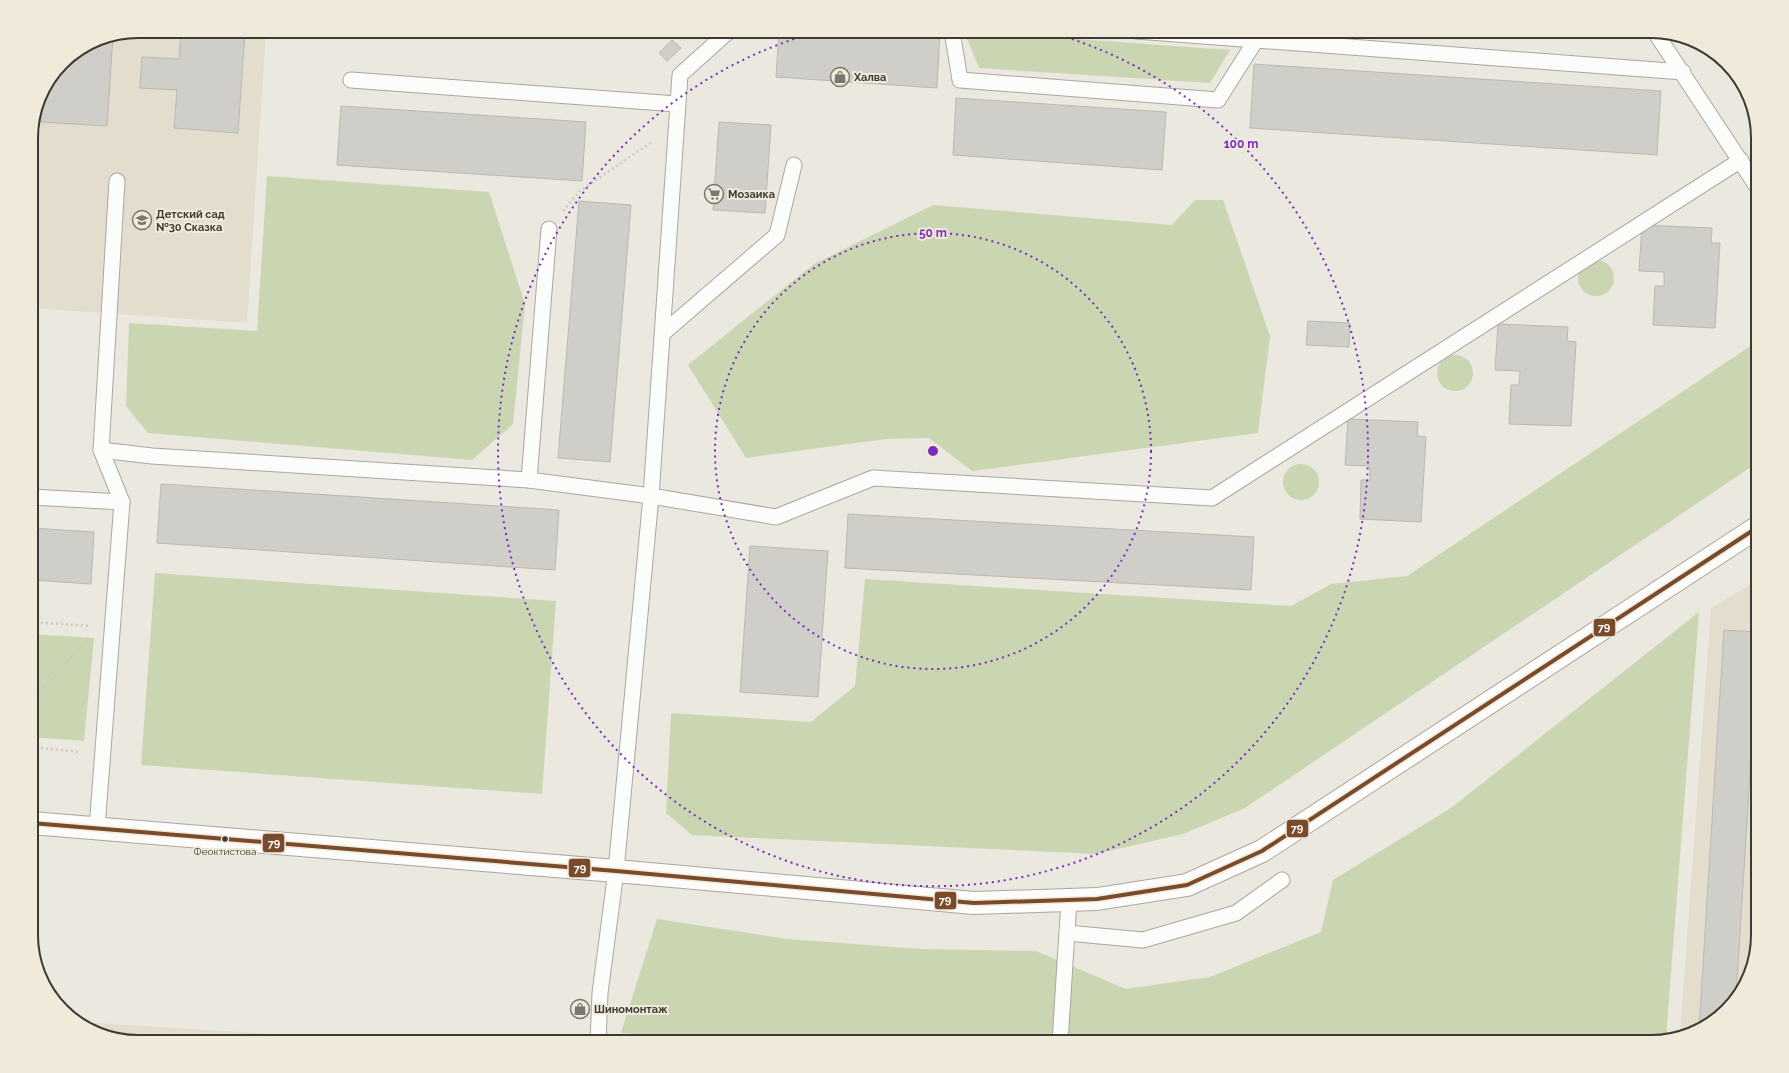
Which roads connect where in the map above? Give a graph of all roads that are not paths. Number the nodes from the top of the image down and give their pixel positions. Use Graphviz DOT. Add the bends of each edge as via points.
graph roads {
  1 [pos="721,38"];
  2 [pos="953,38"];
  3 [pos="1229,38"];
  4 [pos="1660,39"];
  5 [pos="1256,40"];
  6 [pos="1683,72"];
  7 [pos="351,80"];
  8 [pos="677,104"];
  9 [pos="1740,160"];
  10 [pos="794,165"];
  11 [pos="1751,177"];
  12 [pos="117,181"];
  13 [pos="549,229"];
  14 [pos="663,333"];
  15 [pos="101,450"];
  16 [pos="529,480"];
  17 [pos="650,496"];
  18 [pos="38,497"];
  19 [pos="122,502"];
  20 [pos="1751,532"];
  21 [pos="38,824"];
  22 [pos="97,828"];
  23 [pos="616,871"];
  24 [pos="1282,880"];
  25 [pos="1069,900"];
  26 [pos="1067,933"];
  27 [pos="598,1035"];
  28 [pos="1060,1035"];
  1 -- 8 [label="lane" via="680,75"];
  2 -- 5 [label="lane" via="960,80 1218,100"];
  3 -- 5 [label="lane"];
  4 -- 6 [label="lane"];
  5 -- 6 [label="lane"];
  6 -- 9 [label="lane"];
  7 -- 8 [label="lane"];
  8 -- 14 [label="lane"];
  9 -- 11 [label="lane"];
  9 -- 17 [label="lane" via="1212,498 873,478 776,517"];
  10 -- 14 [label="lane" via="777,235"];
  12 -- 15 [label="lane"];
  13 -- 16 [label="lane"];
  14 -- 17 [label="lane"];
  15 -- 16 [label="lane" via="152,456"];
  15 -- 19 [label="lane"];
  16 -- 17 [label="lane"];
  17 -- 23 [label="lane"];
  18 -- 19 [label="lane"];
  19 -- 22 [label="lane" via="105,627 102,754"];
  20 -- 25 [label="street" via="1262,851 1187,885 1097,899"];
  21 -- 22 [label="street"];
  22 -- 23 [label="street"];
  23 -- 25 [label="street" via="974,903"];
  23 -- 27 [label="lane" via="600,993"];
  24 -- 26 [label="lane" via="1236,913 1143,940"];
  25 -- 26 [label="lane"];
  26 -- 28 [label="lane"];
}
